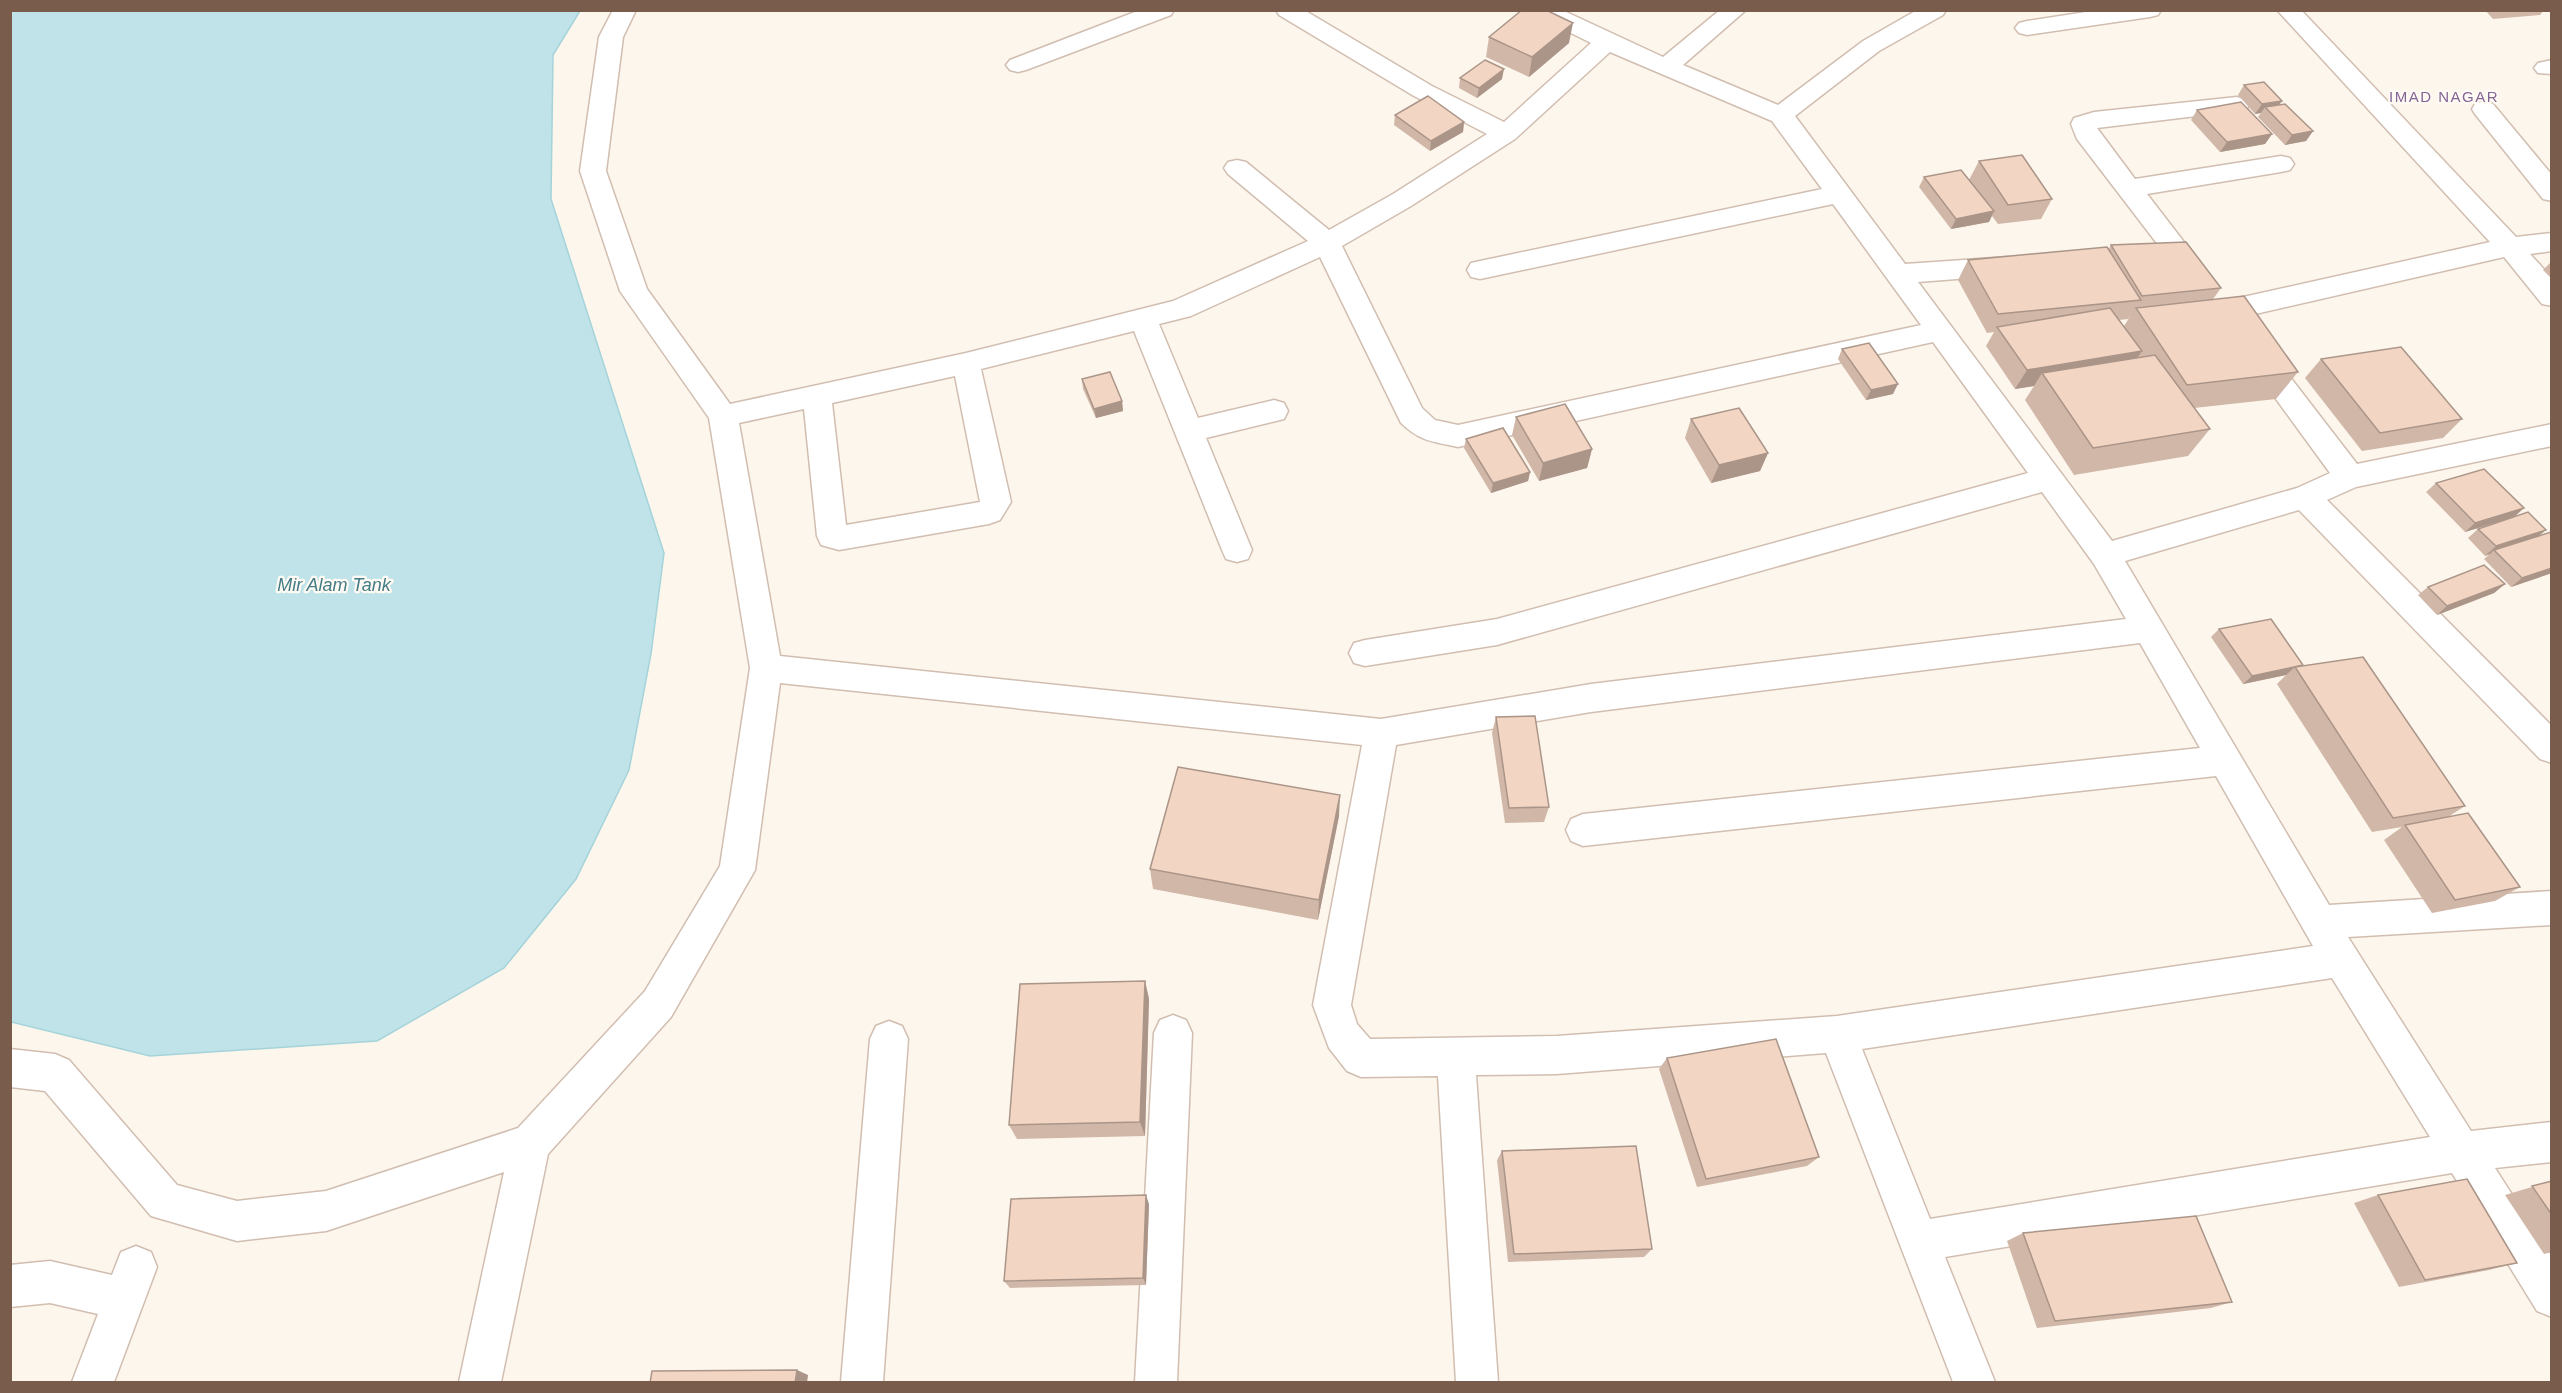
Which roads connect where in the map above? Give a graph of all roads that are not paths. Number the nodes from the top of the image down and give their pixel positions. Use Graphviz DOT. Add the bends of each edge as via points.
graph roads {
  1 [pos="625,10"];
  2 [pos="1163,10"];
  3 [pos="1287,10"];
  4 [pos="1735,10"];
  5 [pos="1935,10"];
  6 [pos="2150,10"];
  7 [pos="2288,10"];
  8 [pos="1545,11"];
  9 [pos="2144,11"];
  10 [pos="2027,28"];
  11 [pos="1607,42"];
  12 [pos="1018,65"];
  13 [pos="1666,67"];
  14 [pos="2237,105"];
  15 [pos="2484,109"];
  16 [pos="1781,116"];
  17 [pos="1506,133"];
  18 [pos="2281,164"];
  19 [pos="1236,168"];
  20 [pos="2129,188"];
  21 [pos="2552,193"];
  22 [pos="1839,194"];
  23 [pos="2552,242"];
  24 [pos="1327,243"];
  25 [pos="2510,247"];
  26 [pos="2180,253"];
  27 [pos="2145,256"];
  28 [pos="2027,265"];
  29 [pos="1480,270"];
  30 [pos="1898,274"];
  31 [pos="2552,297"];
  32 [pos="2225,311"];
  33 [pos="1143,319"];
  34 [pos="1940,331"];
  35 [pos="966,363"];
  36 [pos="817,396"];
  37 [pos="1274,411"];
  38 [pos="723,416"];
  39 [pos="1189,431"];
  40 [pos="2552,435"];
  41 [pos="2458,453"];
  42 [pos="2350,477"];
  43 [pos="2484,478"];
  44 [pos="2049,479"];
  45 [pos="2305,497"];
  46 [pos="1237,550"];
  47 [pos="2105,555"];
  48 [pos="2148,629"];
  49 [pos="1365,653"];
  50 [pos="766,668"];
  51 [pos="1382,733"];
  52 [pos="2552,749"];
  53 [pos="2225,760"];
  54 [pos="1583,830"];
  55 [pos="2552,908"];
  56 [pos="2319,922"];
  57 [pos="2341,959"];
  58 [pos="1173,1033"];
  59 [pos="1837,1034"];
  60 [pos="889,1039"];
  61 [pos="1456,1056"];
  62 [pos="10,1068"];
  63 [pos="2552,1142"];
  64 [pos="530,1144"];
  65 [pos="2461,1152"];
  66 [pos="1918,1241"];
  67 [pos="10,1286"];
  68 [pos="2552,1296"];
  69 [pos="93,1383"];
  70 [pos="480,1383"];
  71 [pos="862,1383"];
  72 [pos="1156,1383"];
  73 [pos="1477,1383"];
  74 [pos="1974,1383"];
  1 -- 38 [label="street" via="610,37 594,171 634,291"];
  2 -- 12 [label="street"];
  3 -- 17 [label="street" via="1423,91"];
  4 -- 13 [label="street"];
  5 -- 16 [label="street" via="1871,46"];
  6 -- 9 [label="street"];
  7 -- 25 [label="street"];
  8 -- 11 [label="street"];
  9 -- 10 [label="street"];
  11 -- 13 [label="street"];
  11 -- 17 [label="street"];
  13 -- 16 [label="street"];
  14 -- 20 [label="street" via="2083,124"];
  15 -- 21 [label="street"];
  16 -- 22 [label="street"];
  17 -- 24 [label="street"];
  18 -- 20 [label="street"];
  19 -- 24 [label="street"];
  20 -- 26 [label="street"];
  22 -- 29 [label="street"];
  22 -- 30 [label="street"];
  23 -- 25 [label="street"];
  24 -- 33 [label="street" via="1181,309"];
  24 -- 34 [label="street" via="1411,415 1426,429 1458,436"];
  25 -- 31 [label="street"];
  25 -- 32 [label="street"];
  26 -- 27 [label="street"];
  26 -- 32 [label="street"];
  28 -- 30 [label="street"];
  30 -- 34 [label="street"];
  32 -- 42 [label="street"];
  33 -- 35 [label="street"];
  33 -- 39 [label="street"];
  34 -- 44 [label="street"];
  35 -- 36 [label="street"];
  35 -- 36 [label="street" via="996,502 989,512 839,538 832,536"];
  36 -- 38 [label="street"];
  37 -- 39 [label="street"];
  38 -- 50 [label="street"];
  39 -- 46 [label="street"];
  40 -- 41 [label="street"];
  41 -- 42 [label="street"];
  41 -- 43 [label="street"];
  42 -- 45 [label="street"];
  44 -- 47 [label="street"];
  44 -- 49 [label="street" via="1497,632"];
  45 -- 47 [label="street"];
  45 -- 52 [label="street"];
  47 -- 48 [label="street"];
  48 -- 51 [label="street" via="1591,698"];
  48 -- 53 [label="street"];
  50 -- 51 [label="street"];
  50 -- 64 [label="street" via="737,870 658,1004"];
  51 -- 61 [label="street" via="1332,1005 1342,1035 1360,1058"];
  53 -- 54 [label="street"];
  53 -- 56 [label="street"];
  55 -- 56 [label="street"];
  56 -- 57 [label="street"];
  57 -- 59 [label="street"];
  57 -- 65 [label="street"];
  58 -- 72 [label="street"];
  59 -- 61 [label="street" via="1557,1055"];
  59 -- 66 [label="street"];
  60 -- 71 [label="street"];
  61 -- 73 [label="street"];
  62 -- 64 [label="street" via="55,1073 165,1202 237,1221 326,1210"];
  63 -- 65 [label="street"];
  64 -- 70 [label="street"];
  65 -- 66 [label="street"];
  65 -- 68 [label="street"];
  66 -- 74 [label="street"];
  67 -- 69 [label="street" via="130,1283"];
}
